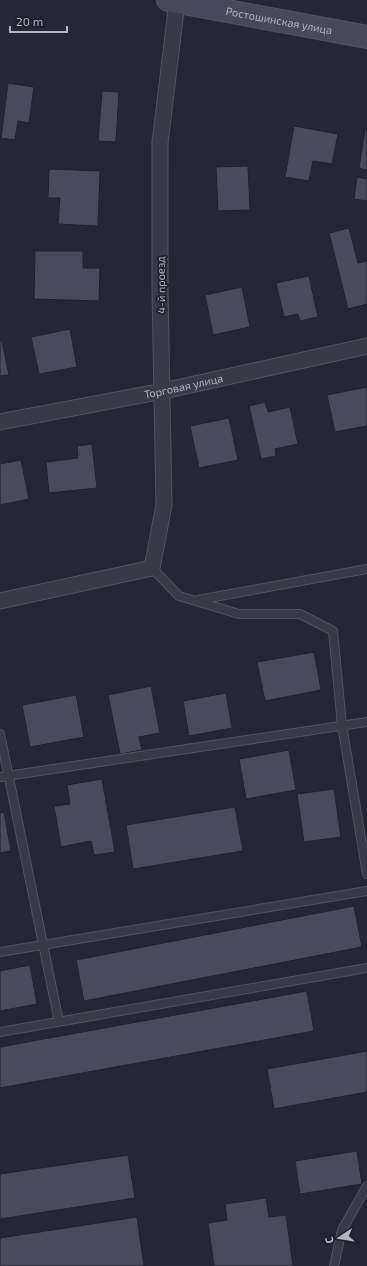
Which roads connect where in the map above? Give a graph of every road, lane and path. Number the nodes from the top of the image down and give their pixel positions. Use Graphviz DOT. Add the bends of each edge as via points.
graph roads {
  1 [pos="172,1"];
  2 [pos="367,37"];
  3 [pos="367,346"];
  4 [pos="163,391"];
  5 [pos="0,422"];
  6 [pos="152,568"];
  7 [pos="367,569"];
  8 [pos="0,601"];
  9 [pos="195,601"];
  10 [pos="367,722"];
  11 [pos="342,725"];
  12 [pos="0,734"];
  13 [pos="9,776"];
  14 [pos="0,778"];
  15 [pos="367,874"];
  16 [pos="367,891"];
  17 [pos="43,944"];
  18 [pos="0,952"];
  19 [pos="367,968"];
  20 [pos="59,1022"];
  21 [pos="0,1032"];
  22 [pos="367,1186"];
  23 [pos="334,1266"];
  1 -- 2 [label="main road, Ростошинская улица"];
  1 -- 4 [label="street, 4-й проезд" via="160,143"];
  3 -- 4 [label="street, Торговая улица"];
  4 -- 5 [label="street, Торговая улица"];
  4 -- 6 [label="street, 4-й проезд" via="164,505"];
  6 -- 8 [label="street"];
  6 -- 9 [label="lane" via="180,596"];
  7 -- 9 [label="lane"];
  9 -- 11 [label="lane" via="238,614 300,614 333,631"];
  10 -- 11 [label="lane"];
  11 -- 13 [label="lane"];
  11 -- 15 [label="lane"];
  12 -- 13 [label="lane"];
  13 -- 14 [label="lane"];
  13 -- 17 [label="lane"];
  16 -- 17 [label="lane"];
  17 -- 18 [label="lane"];
  17 -- 20 [label="lane"];
  19 -- 20 [label="lane"];
  20 -- 21 [label="lane"];
  22 -- 23 [label="lane" via="342,1230"];
}
